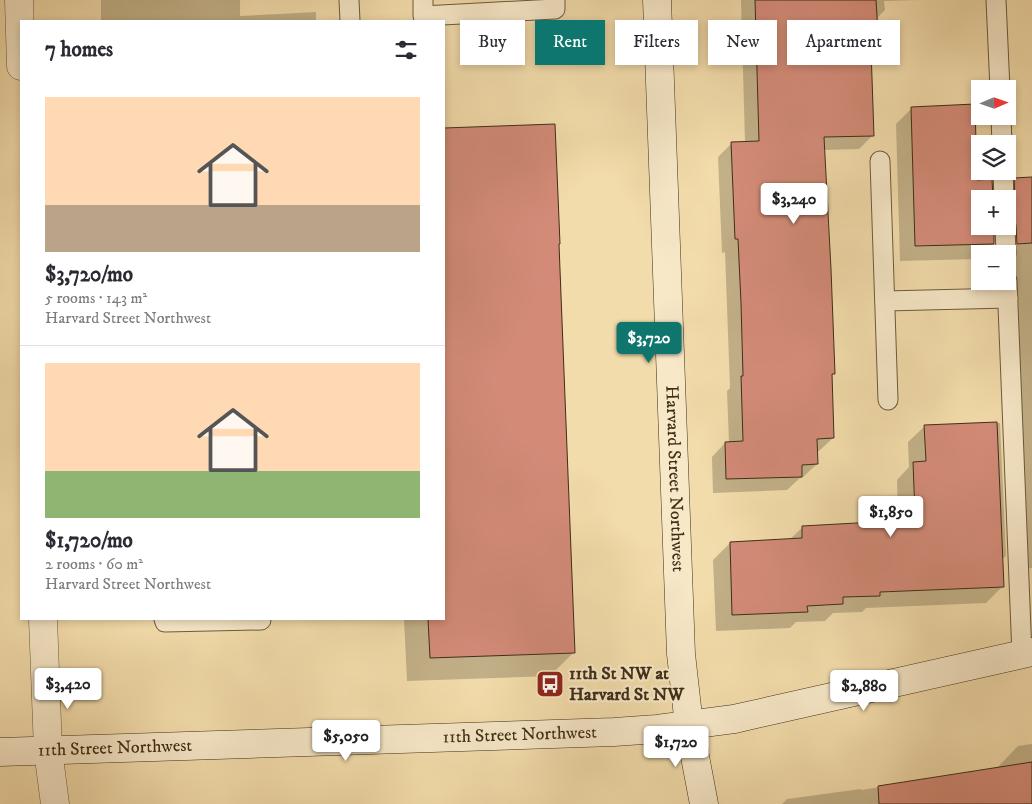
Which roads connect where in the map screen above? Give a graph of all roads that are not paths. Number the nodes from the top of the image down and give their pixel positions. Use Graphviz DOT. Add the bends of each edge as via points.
graph roads {
  1 [pos="19,0"];
  2 [pos="349,0"];
  3 [pos="422,0"];
  4 [pos="555,0"];
  5 [pos="657,0"];
  6 [pos="996,0"];
  7 [pos="350,20"];
  8 [pos="20,33"];
  9 [pos="1000,80"];
  10 [pos="880,161"];
  11 [pos="1007,290"];
  12 [pos="885,301"];
  13 [pos="888,400"];
  14 [pos="43,620"];
  15 [pos="164,620"];
  16 [pos="262,620"];
  17 [pos="1027,654"];
  18 [pos="689,725"];
  19 [pos="48,750"];
  20 [pos="0,752"];
  21 [pos="56,804"];
  22 [pos="704,804"];
  1 -- 8 [label="street"];
  2 -- 7 [label="lane"];
  3 -- 4 [label="lane" via="423,16 555,9"];
  5 -- 18 [label="street, Harvard Street Northwest" via="680,654"];
  6 -- 9 [label="lane"];
  10 -- 12 [label="lane"];
  11 -- 12 [label="lane"];
  11 -- 17 [label="lane"];
  12 -- 13 [label="lane"];
  14 -- 19 [label="street"];
  15 -- 16 [label="lane"];
  17 -- 18 [label="street, 11th Street Northwest" via="734,719"];
  18 -- 19 [label="street, 11th Street Northwest" via="614,732"];
  18 -- 22 [label="street, Harvard Street Northwest"];
  19 -- 20 [label="street, 11th Street Northwest"];
  19 -- 21 [label="street"];
}
